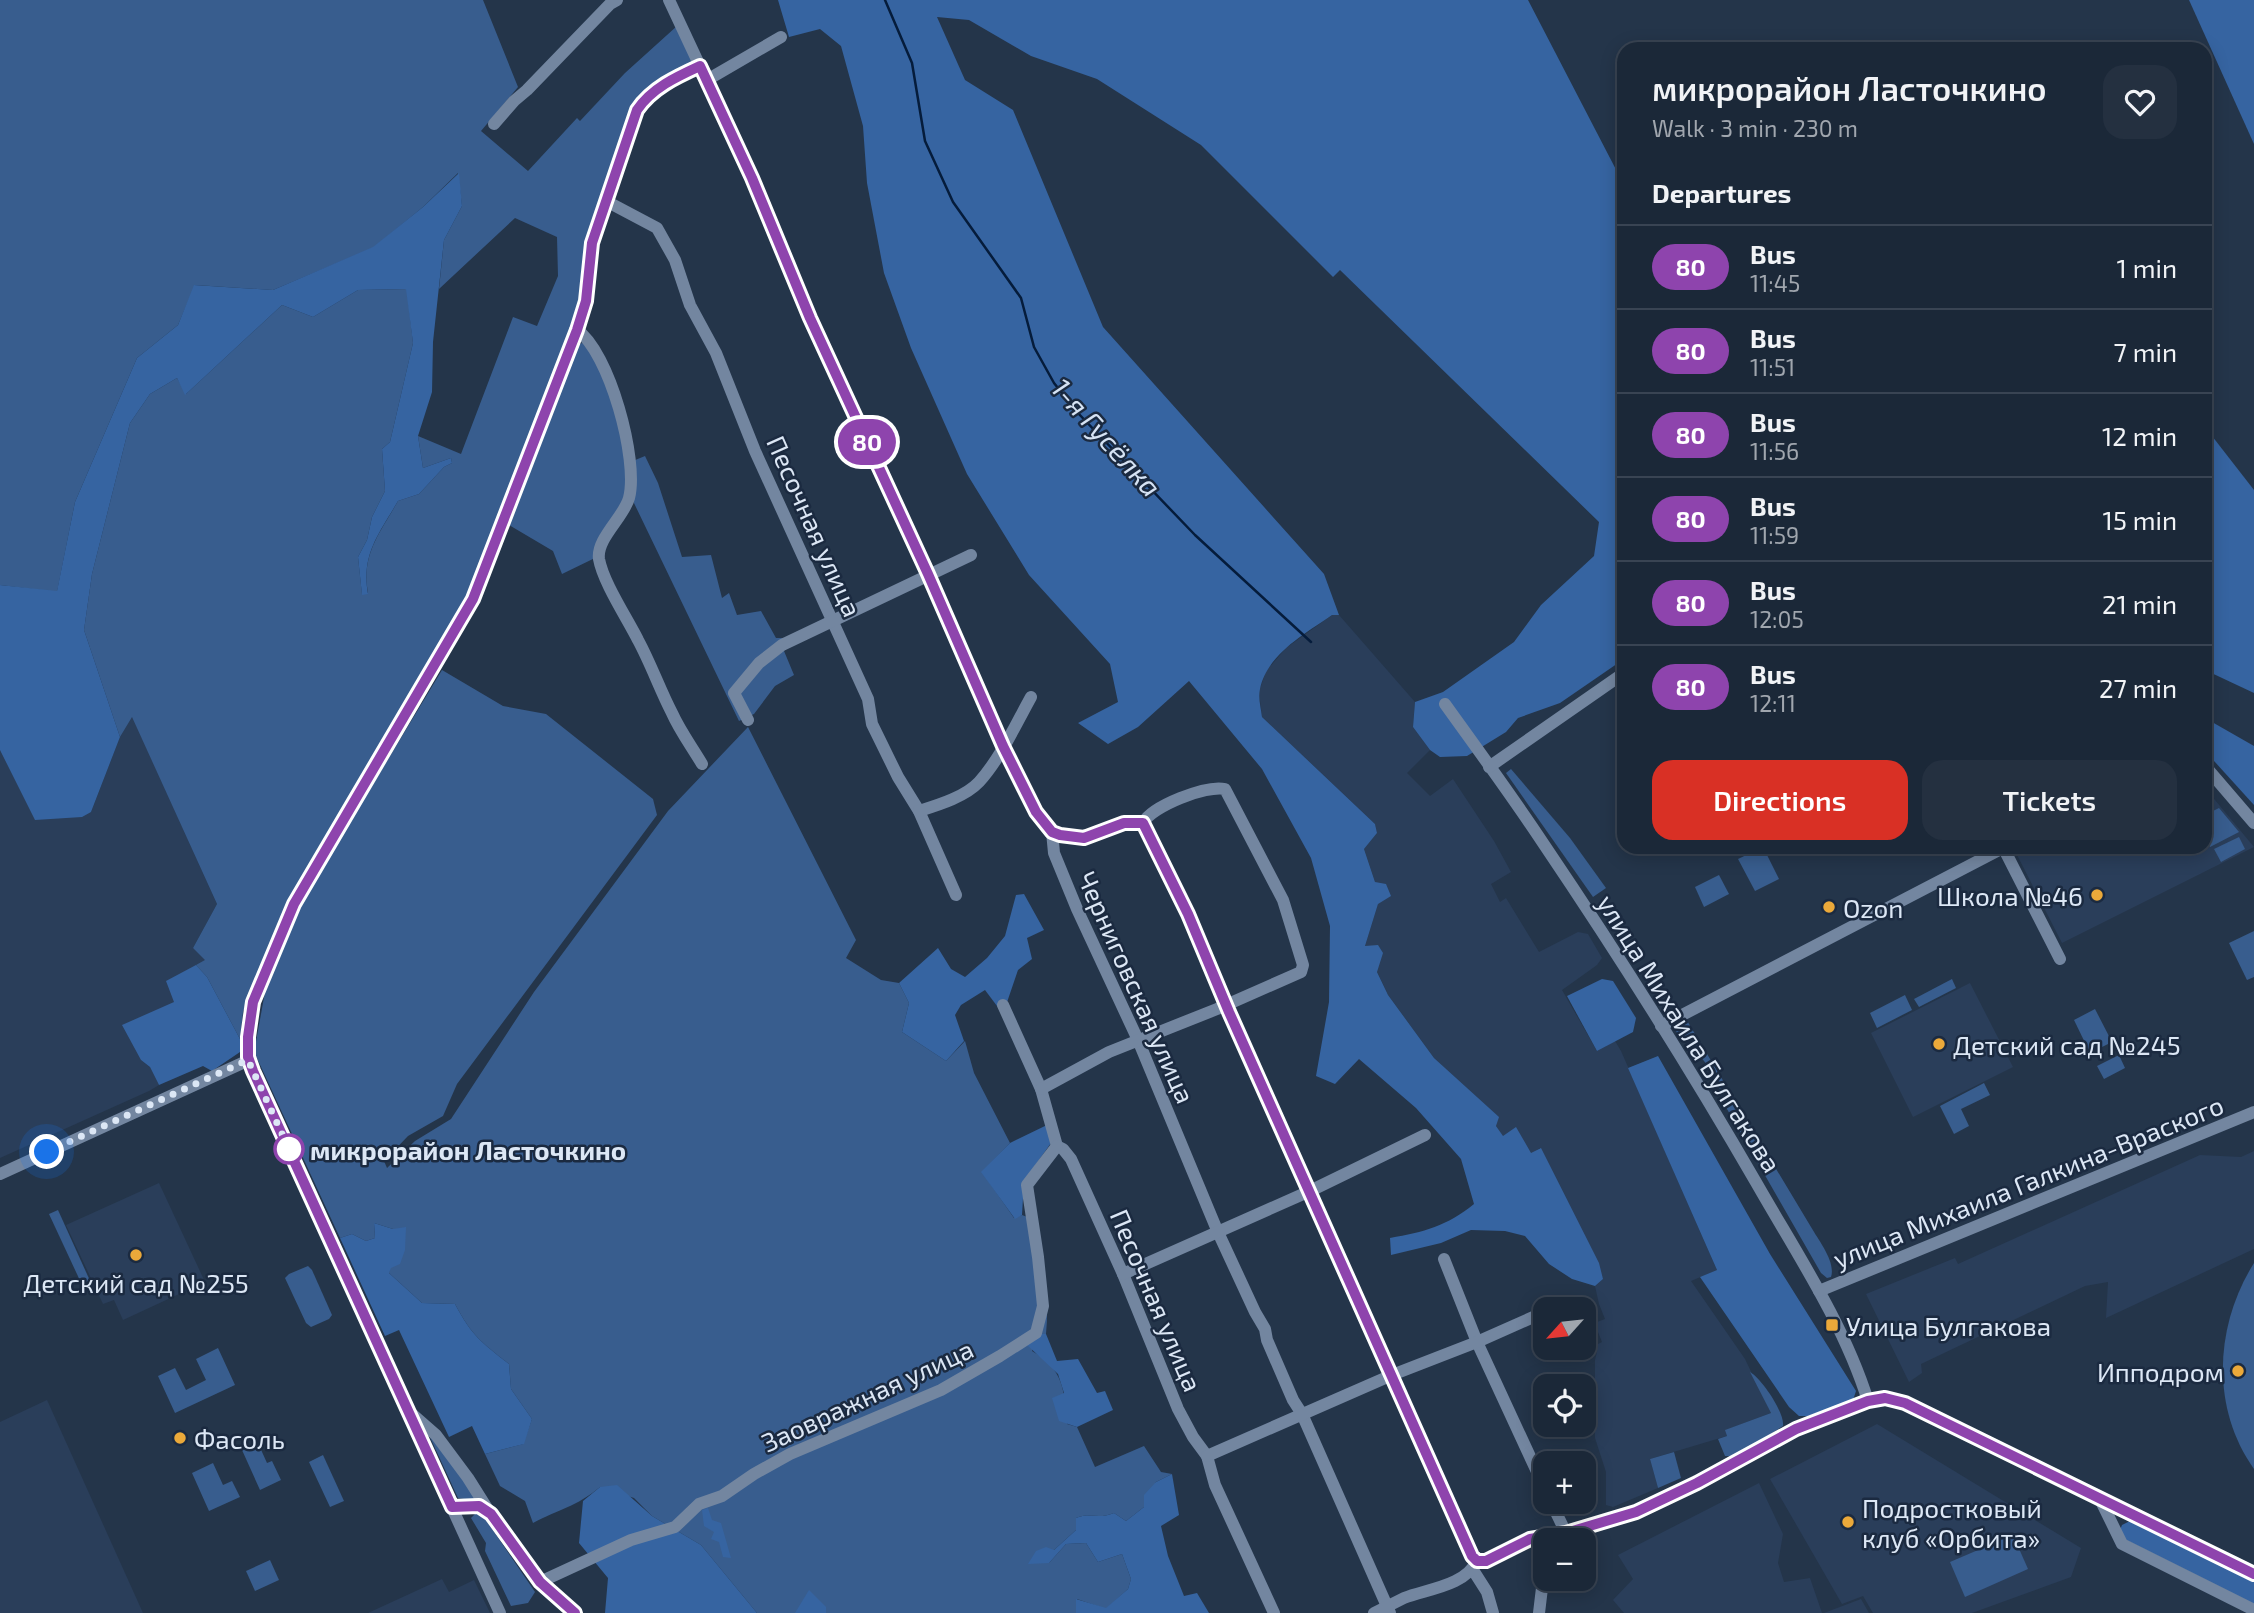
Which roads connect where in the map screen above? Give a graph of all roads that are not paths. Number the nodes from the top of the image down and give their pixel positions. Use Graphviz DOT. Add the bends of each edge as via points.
graph roads {
  1 [pos="617,0"];
  2 [pos="669,0"];
  3 [pos="781,37"];
  4 [pos="700,66"];
  5 [pos="706,80"];
  6 [pos="494,124"];
  7 [pos="606,201"];
  8 [pos="577,330"];
  9 [pos="971,555"];
  10 [pos="928,574"];
  11 [pos="832,620"];
  12 [pos="1617,678"];
  13 [pos="1031,696"];
  14 [pos="1445,704"];
  15 [pos="748,720"];
  16 [pos="1003,746"];
  17 [pos="702,764"];
  18 [pos="1489,767"];
  19 [pos="2212,774"];
  20 [pos="919,811"];
  21 [pos="1143,823"];
  22 [pos="2254,823"];
  23 [pos="1052,832"];
  24 [pos="1991,854"];
  25 [pos="2006,854"];
  26 [pos="956,895"];
  27 [pos="2060,959"];
  28 [pos="1226,1004"];
  29 [pos="1003,1005"];
  30 [pos="1661,1026"];
  31 [pos="1138,1040"];
  32 [pos="248,1060"];
  33 [pos="1041,1089"];
  34 [pos="2254,1112"];
  35 [pos="1425,1135"];
  36 [pos="1057,1146"];
  37 [pos="0,1174"];
  38 [pos="1310,1191"];
  39 [pos="1217,1230"];
  40 [pos="1444,1259"];
  41 [pos="1123,1274"];
  42 [pos="1819,1291"];
  43 [pos="1533,1317"];
  44 [pos="1477,1342"];
  45 [pos="1392,1375"];
  46 [pos="1868,1401"];
  47 [pos="408,1410"];
  48 [pos="1302,1414"];
  49 [pos="1207,1456"];
  50 [pos="1533,1463"];
  51 [pos="2098,1497"];
  52 [pos="452,1507"];
  53 [pos="491,1514"];
  54 [pos="1588,1528"];
  55 [pos="1533,1539"];
  56 [pos="1475,1566"];
  57 [pos="2254,1574"];
  58 [pos="540,1582"];
  59 [pos="1542,1591"];
  60 [pos="498,1607"];
  61 [pos="1390,1609"];
  62 [pos="2254,1610"];
  63 [pos="575,1613"];
  64 [pos="1274,1613"];
  65 [pos="1374,1613"];
  66 [pos="1493,1613"];
  67 [pos="1539,1613"];
  1 -- 6 [label="street"];
  2 -- 4 [label="street, Черниговская улица"];
  3 -- 5 [label="street"];
  4 -- 5 [label="street, Черниговская улица"];
  4 -- 7 [label="street" via="648,95 637,110"];
  5 -- 10 [label="street, Черниговская улица"];
  7 -- 8 [label="street" via="592,243 586,301"];
  7 -- 11 [label="street, Песочная улица" via="657,228 676,260 690,305 716,354"];
  8 -- 17 [label="street" via="591,345 615,395 632,472 629,499 599,558 672,715"];
  8 -- 32 [label="street" via="473,599 294,904 253,1002"];
  9 -- 10 [label="street"];
  10 -- 11 [label="street"];
  10 -- 16 [label="street, Черниговская улица"];
  11 -- 15 [label="street" via="782,645 742,683 734,693"];
  11 -- 20 [label="street, Песочная улица" via="868,699 872,724"];
  12 -- 18 [label="street"];
  13 -- 16 [label="street"];
  14 -- 18 [label="street, улица Михаила Булгакова"];
  16 -- 20 [label="street" via="978,784"];
  16 -- 23 [label="street, Черниговская улица" via="1036,812"];
  18 -- 30 [label="street, улица Михаила Булгакова" via="1599,926"];
  19 -- 22 [label="street"];
  20 -- 26 [label="street, Песочная улица"];
  21 -- 23 [label="street" via="1124,823 1084,838"];
  21 -- 28 [label="street"];
  21 -- 28 [label="street" via="1147,816 1181,798 1225,789 1283,900 1303,965 1301,972"];
  23 -- 31 [label="street, Черниговская улица" via="1054,853 1077,909"];
  24 -- 30 [label="street"];
  25 -- 27 [label="street"];
  28 -- 31 [label="street"];
  28 -- 38 [label="street"];
  29 -- 33 [label="street, Песочная улица"];
  30 -- 42 [label="street, улица Михаила Булгакова"];
  31 -- 33 [label="street"];
  31 -- 39 [label="street, Черниговская улица"];
  32 -- 37 [label="street"];
  32 -- 47 [label="street"];
  33 -- 36 [label="street, Песочная улица"];
  34 -- 42 [label="street, улица Михаила Галкина-Враского"];
  35 -- 38 [label="street"];
  36 -- 41 [label="street, Песочная улица" via="1071,1159"];
  36 -- 58 [label="street, Заовражная улица" via="1027,1185 1042,1307 1036,1333 941,1390 778,1461 722,1496 699,1504 675,1527 631,1540"];
  38 -- 39 [label="street"];
  38 -- 45 [label="street"];
  39 -- 41 [label="street"];
  39 -- 48 [label="street, Черниговская улица"];
  40 -- 44 [label="street"];
  41 -- 49 [label="street, Песочная улица" via="1178,1409"];
  42 -- 46 [label="street, улица Михаила Булгакова"];
  43 -- 44 [label="street"];
  44 -- 45 [label="street"];
  44 -- 50 [label="street"];
  45 -- 48 [label="street"];
  45 -- 56 [label="street"];
  46 -- 51 [label="street" via="1885,1398 1905,1403"];
  46 -- 54 [label="street" via="1796,1429 1636,1512"];
  47 -- 52 [label="street"];
  47 -- 53 [label="street" via="436,1435"];
  48 -- 49 [label="street"];
  48 -- 61 [label="street, Черниговская улица"];
  49 -- 64 [label="street, Песочная улица" via="1215,1485"];
  51 -- 57 [label="street"];
  51 -- 62 [label="street" via="2122,1544"];
  52 -- 53 [label="street" via="479,1506"];
  52 -- 60 [label="street"];
  53 -- 58 [label="street"];
  55 -- 56 [label="street"];
  56 -- 61 [label="street"];
  56 -- 66 [label="street"];
  58 -- 63 [label="street"];
  59 -- 67 [label="street"];
  61 -- 65 [label="street"];
}
